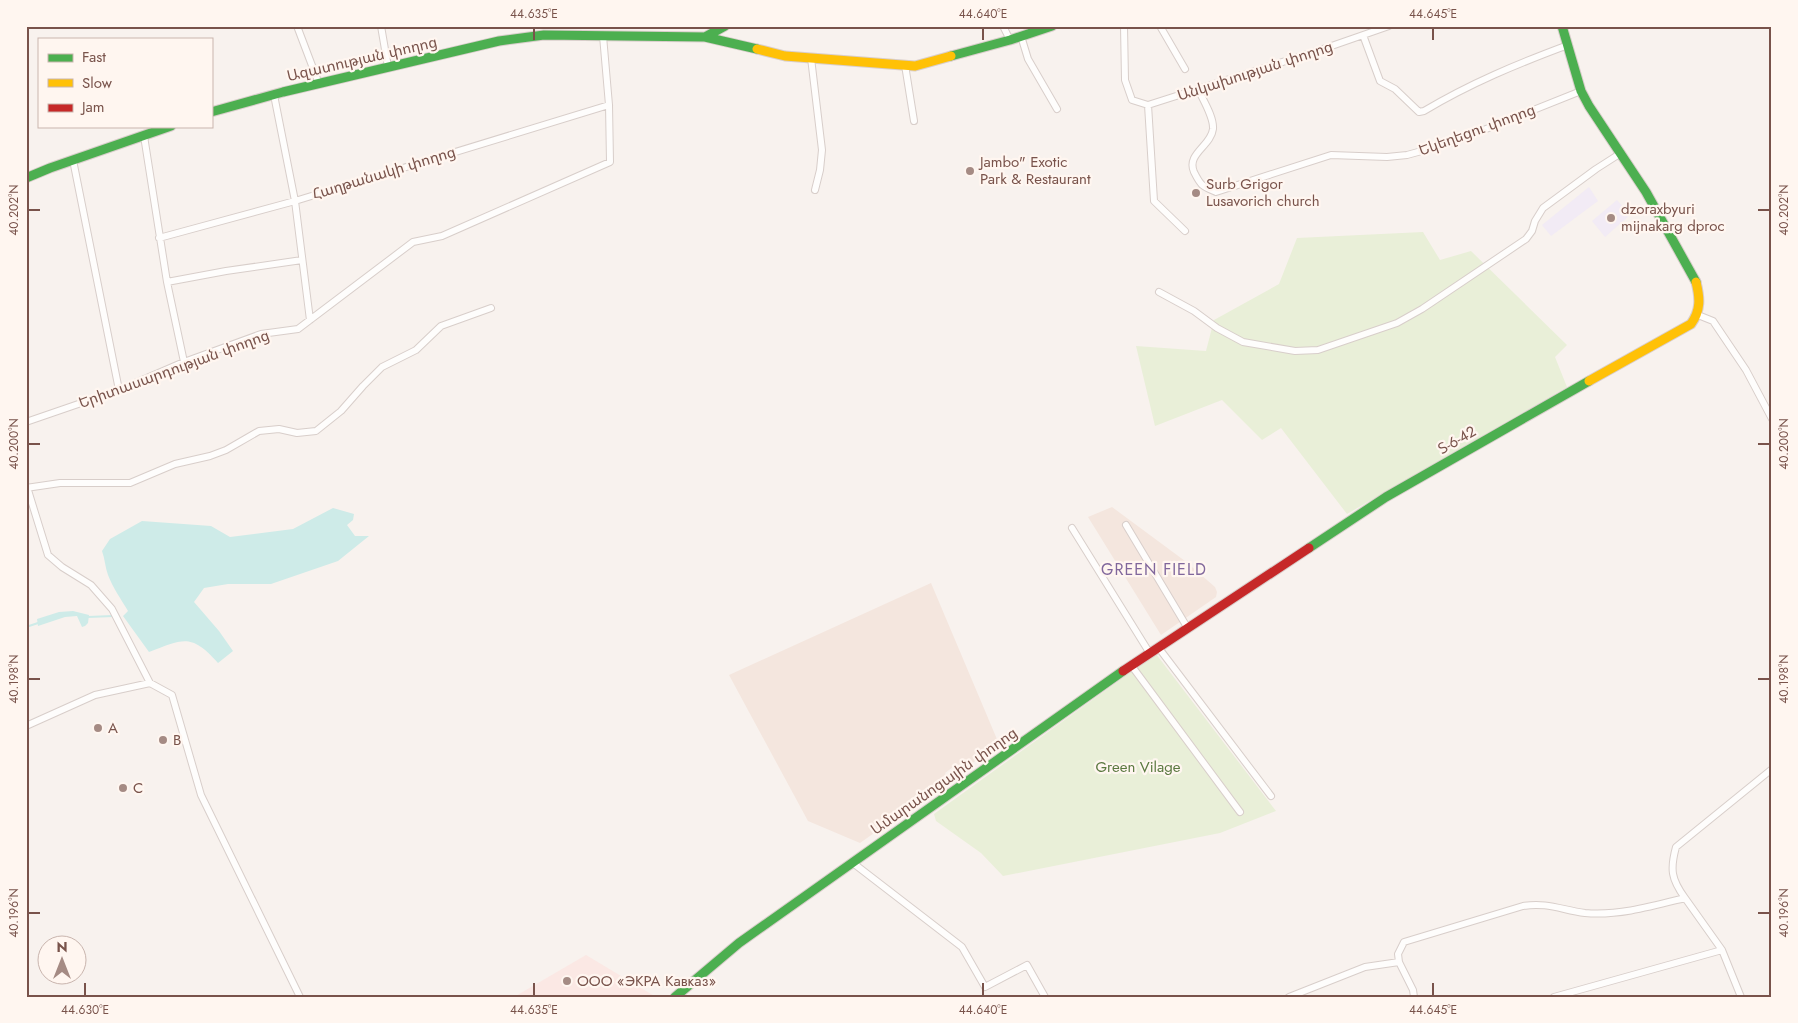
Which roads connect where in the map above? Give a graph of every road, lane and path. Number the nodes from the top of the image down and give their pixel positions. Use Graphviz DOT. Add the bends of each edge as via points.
graph roads {
  1 [pos="297,26"];
  2 [pos="381,26"];
  3 [pos="725,26"];
  4 [pos="1003,26"];
  5 [pos="1052,26"];
  6 [pos="1124,26"];
  7 [pos="1160,26"];
  8 [pos="1389,26"];
  9 [pos="1562,26"];
  10 [pos="1363,35"];
  11 [pos="603,36"];
  12 [pos="1022,36"];
  13 [pos="705,37"];
  14 [pos="1010,40"];
  15 [pos="1568,45"];
  16 [pos="811,58"];
  17 [pos="905,65"];
  18 [pos="388,67"];
  19 [pos="1185,69"];
  20 [pos="319,84"];
  21 [pos="1198,89"];
  22 [pos="1581,91"];
  23 [pos="274,94"];
  24 [pos="608,105"];
  25 [pos="1148,105"];
  26 [pos="1057,109"];
  27 [pos="212,112"];
  28 [pos="914,120"];
  29 [pos="166,128"];
  30 [pos="144,136"];
  31 [pos="1621,154"];
  32 [pos="73,160"];
  33 [pos="26,178"];
  34 [pos="815,190"];
  35 [pos="295,201"];
  36 [pos="1185,231"];
  37 [pos="159,238"];
  38 [pos="302,260"];
  39 [pos="167,282"];
  40 [pos="1159,292"];
  41 [pos="491,308"];
  42 [pos="1698,315"];
  43 [pos="310,320"];
  44 [pos="184,362"];
  45 [pos="120,390"];
  46 [pos="1772,419"];
  47 [pos="26,422"];
  48 [pos="27,487"];
  49 [pos="1126,525"];
  50 [pos="1072,528"];
  51 [pos="1235,596"];
  52 [pos="1188,627"];
  53 [pos="1158,647"];
  54 [pos="1149,652"];
  55 [pos="1131,665"];
  56 [pos="150,683"];
  57 [pos="26,726"];
  58 [pos="1772,770"];
  59 [pos="1271,796"];
  60 [pos="1240,812"];
  61 [pos="853,863"];
  62 [pos="1685,898"];
  63 [pos="1722,950"];
  64 [pos="1398,962"];
  65 [pos="300,997"];
  66 [pos="675,997"];
  67 [pos="1045,997"];
  68 [pos="1288,997"];
  69 [pos="1414,997"];
  70 [pos="1554,997"];
  71 [pos="1741,997"];
  1 -- 20 [label="street"];
  2 -- 18 [label="street"];
  3 -- 13 [label="main road"];
  4 -- 14 [label="street"];
  5 -- 12 [label="main road, Ազատության փողոց"];
  6 -- 25 [label="street" via="1125,80 1132,100"];
  7 -- 19 [label="street"];
  8 -- 10 [label="street, Անկախության փողոց"];
  9 -- 15 [label="main road"];
  10 -- 15 [label="street" via="1380,81 1395,89 1419,112 1515,64"];
  10 -- 21 [label="street, Անկախության փողոց"];
  11 -- 13 [label="main road, Ազատության փողոց"];
  11 -- 18 [label="main road, Ազատության փողոց" via="544,35 499,41"];
  11 -- 24 [label="street"];
  12 -- 14 [label="main road, Ազատության փողոց"];
  12 -- 26 [label="street" via="1028,60"];
  13 -- 16 [label="main road, Ազատության փողոց" via="785,56"];
  14 -- 17 [label="main road, Ազատության փողոց" via="914,66"];
  15 -- 22 [label="main road"];
  16 -- 17 [label="main road, Ազատության փողոց"];
  16 -- 34 [label="street" via="822,150"];
  17 -- 28 [label="street"];
  18 -- 20 [label="main road, Ազատության փողոց"];
  20 -- 23 [label="main road, Ազատության փողոց"];
  21 -- 22 [label="street, Եկեղեցու փողոց" via="1213,130 1191,166 1199,183 1216,192 1331,156 1407,155 1451,143"];
  21 -- 25 [label="street, Անկախության փողոց"];
  22 -- 31 [label="main road"];
  23 -- 27 [label="main road, Ազատության փողոց"];
  23 -- 35 [label="street"];
  24 -- 35 [label="street, Հաղթանակի փողոց"];
  24 -- 43 [label="street, Երիտասարդության փողոց" via="610,162 442,236 413,242"];
  25 -- 36 [label="street" via="1154,201"];
  29 -- 30 [label="main road"];
  30 -- 32 [label="main road"];
  30 -- 37 [label="street"];
  31 -- 40 [label="street" via="1543,208 1526,239 1422,309 1397,323 1318,350 1295,351 1243,342"];
  31 -- 42 [label="main road" via="1696,282 1700,296"];
  32 -- 33 [label="main road"];
  32 -- 45 [label="street"];
  35 -- 37 [label="street, Հաղթանակի փողոց"];
  35 -- 38 [label="street"];
  37 -- 39 [label="street"];
  38 -- 39 [label="street"];
  38 -- 43 [label="street"];
  39 -- 44 [label="street"];
  41 -- 48 [label="street" via="441,326 416,350 382,367 341,411 316,430 297,433 260,431 226,450 175,464 130,483 60,483"];
  42 -- 46 [label="street" via="1712,321 1746,370"];
  42 -- 51 [label="main road, Տ-6-42 / Տ-6-42" via="1680,331 1386,496"];
  43 -- 44 [label="street, Երիտասարդության փողոց" via="298,329 261,334"];
  44 -- 45 [label="street, Երիտասարդության փողոց"];
  45 -- 47 [label="street, Երիտասարդության փողոց"];
  48 -- 56 [label="street" via="48,555 91,585 112,608"];
  49 -- 52 [label="street"];
  50 -- 54 [label="street"];
  51 -- 52 [label="main road, Ամարանոցային փողոց / Տ-6-42"];
  52 -- 53 [label="main road, Ամարանոցային փողոց / Տ-6-42"];
  53 -- 54 [label="main road, Ամարանոցային փողոց / Տ-6-42"];
  53 -- 59 [label="street"];
  54 -- 55 [label="main road, Ամարանոցային փողոց / Տ-6-42"];
  55 -- 60 [label="street"];
  55 -- 61 [label="main road, Ամարանոցային փողոց / Տ-6-42"];
  56 -- 57 [label="street" via="95,695"];
  56 -- 65 [label="street" via="172,695 201,795"];
  58 -- 62 [label="street" via="1676,847 1672,863 1675,885"];
  61 -- 66 [label="main road, Ամարանոցային փողոց / Տ-6-42" via="739,943"];
  61 -- 67 [label="street" via="962,948 985,987 1027,965"];
  62 -- 63 [label="street"];
  62 -- 64 [label="street" via="1619,912 1585,913 1552,905 1524,906 1404,942"];
  63 -- 70 [label="street"];
  63 -- 71 [label="street"];
  64 -- 68 [label="street" via="1365,967"];
  64 -- 69 [label="street"];
}
